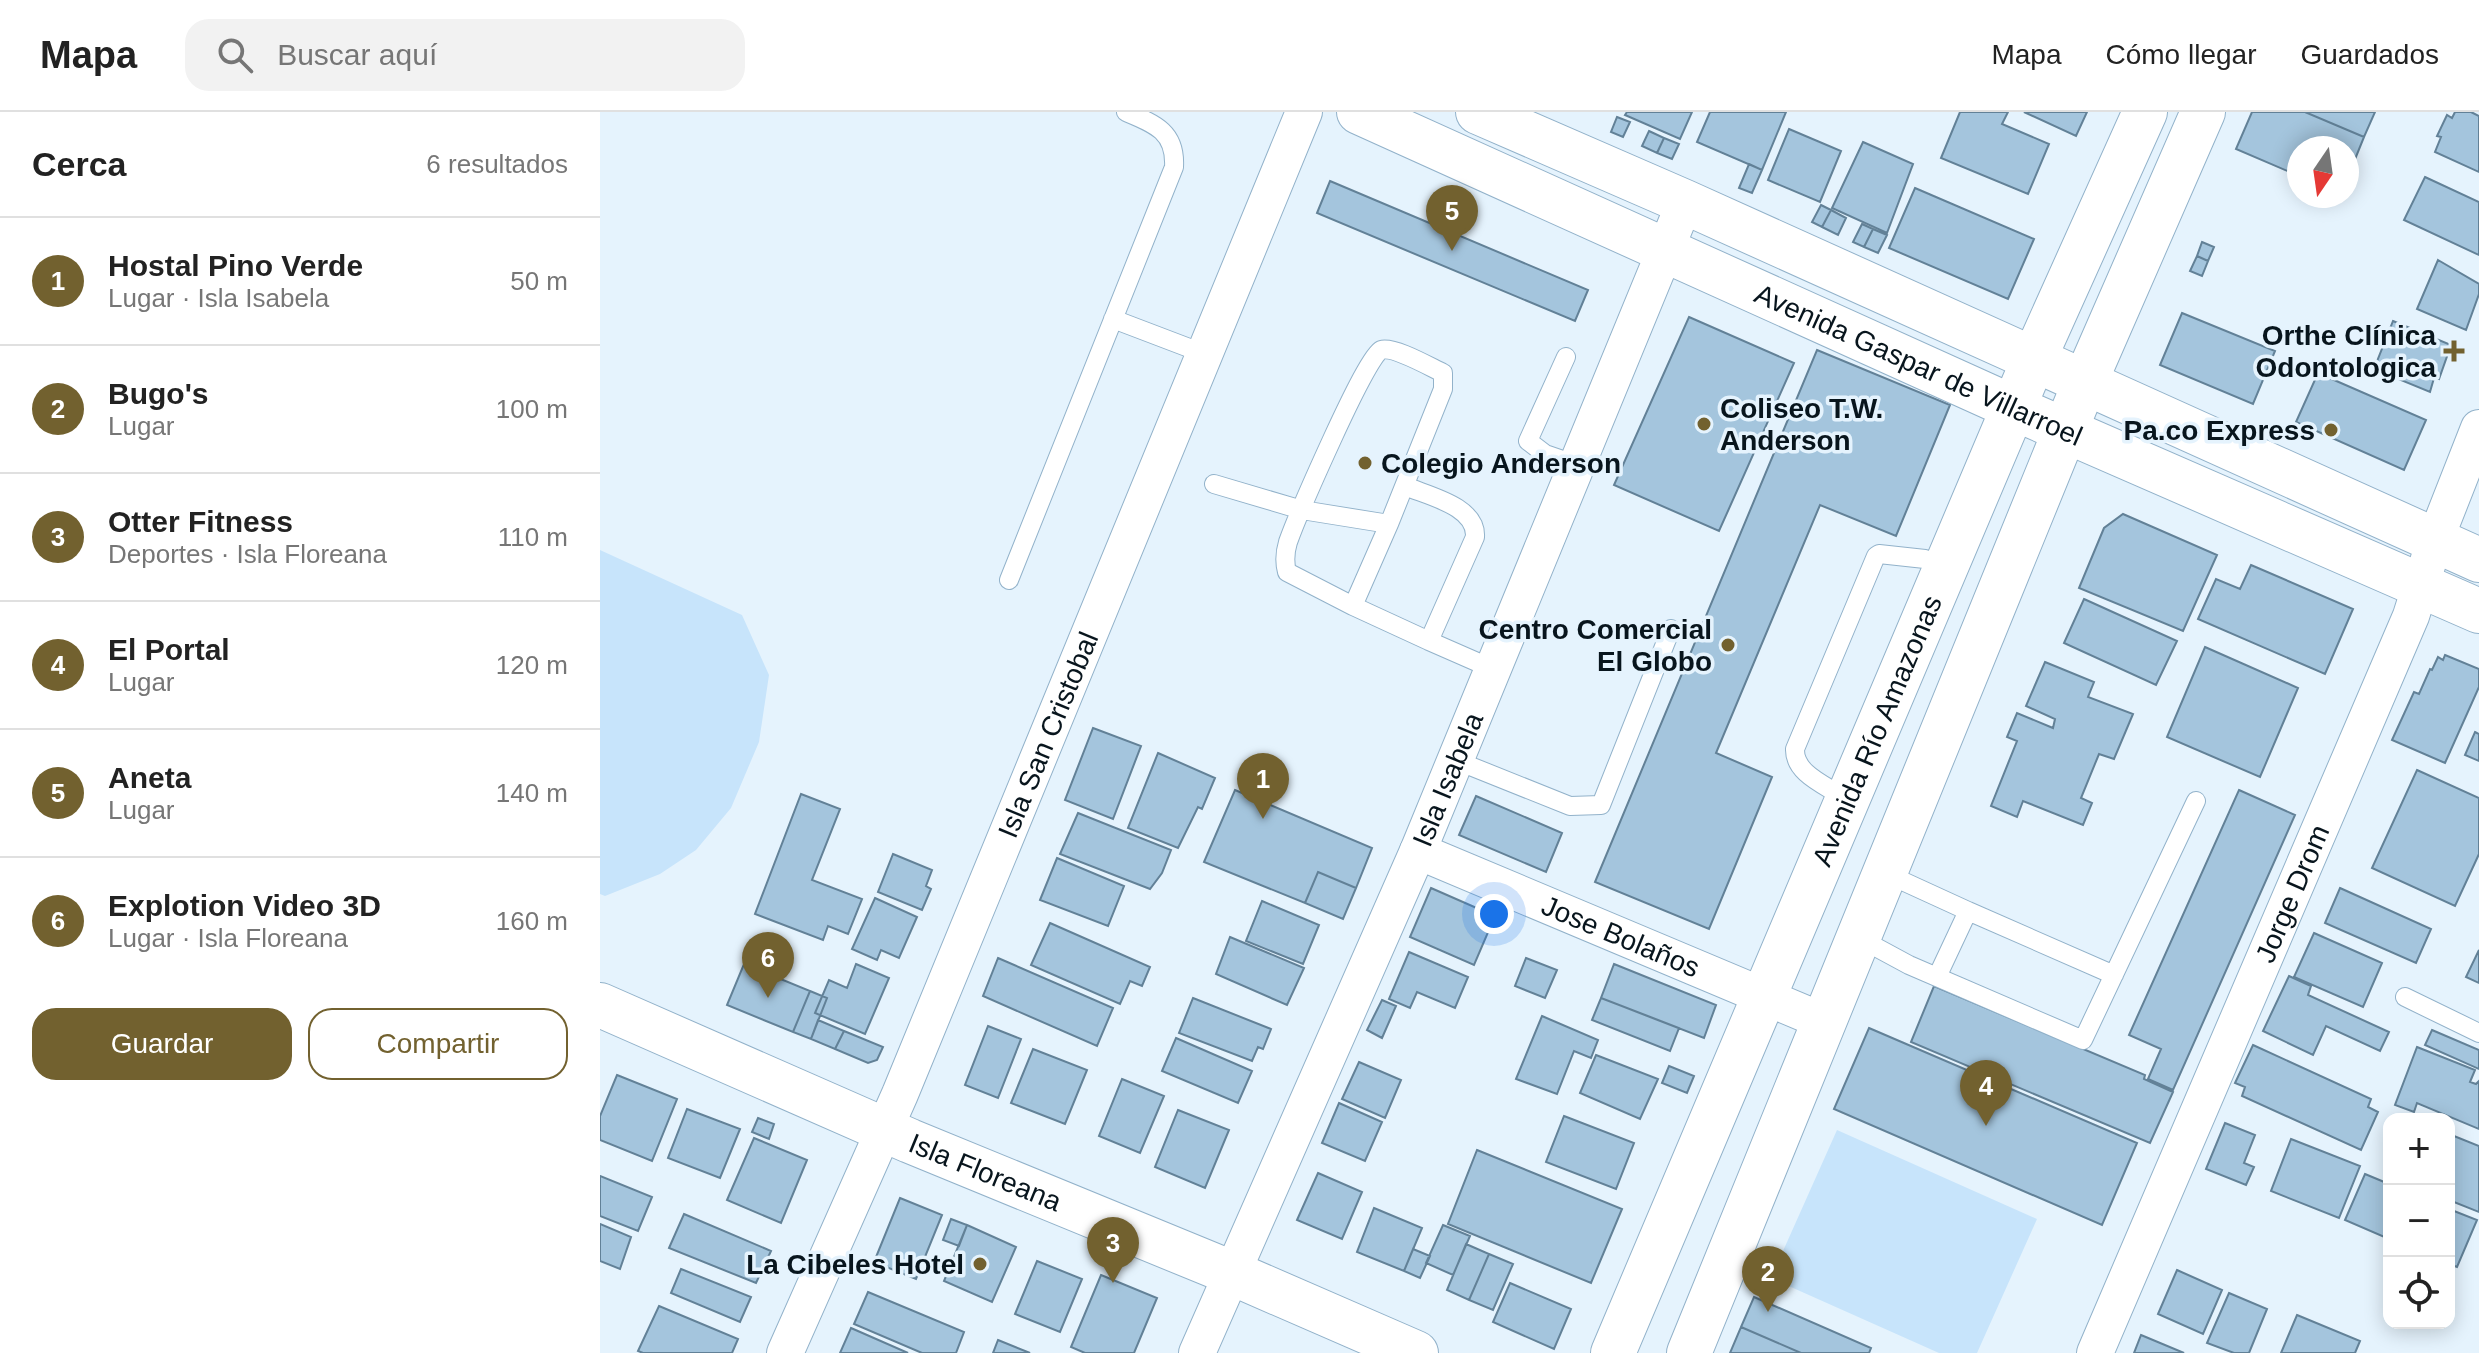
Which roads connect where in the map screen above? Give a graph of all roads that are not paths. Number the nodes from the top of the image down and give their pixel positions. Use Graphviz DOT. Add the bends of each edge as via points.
graph roads {
  1 [pos="1126,112"];
  2 [pos="1304,112"];
  3 [pos="1359,112"];
  4 [pos="1478,112"];
  5 [pos="2145,112"];
  6 [pos="2203,112"];
  7 [pos="1685,202"];
  8 [pos="1666,249"];
  9 [pos="1113,319"];
  10 [pos="1205,354"];
  11 [pos="1566,357"];
  12 [pos="2034,359"];
  13 [pos="2085,382"];
  14 [pos="2013,408"];
  15 [pos="2479,428"];
  16 [pos="2065,430"];
  17 [pos="1577,465"];
  18 [pos="1214,484"];
  19 [pos="1405,486"];
  20 [pos="1302,510"];
  21 [pos="1389,524"];
  22 [pos="2435,540"];
  23 [pos="2479,560"];
  24 [pos="1947,566"];
  25 [pos="1009,580"];
  26 [pos="2422,586"];
  27 [pos="1353,606"];
  28 [pos="2479,611"];
  29 [pos="1671,629"];
  30 [pos="1429,641"];
  31 [pos="1493,669"];
  32 [pos="1455,760"];
  33 [pos="1847,800"];
  34 [pos="2196,801"];
  35 [pos="1418,851"];
  36 [pos="1885,873"];
  37 [pos="1968,911"];
  38 [pos="1859,938"];
  39 [pos="2114,975"];
  40 [pos="1937,977"];
  41 [pos="1766,995"];
  42 [pos="2405,997"];
  43 [pos="600,1005"];
  44 [pos="1825,1022"];
  45 [pos="2479,1033"];
  46 [pos="885,1130"];
  47 [pos="1232,1273"];
  48 [pos="785,1353"];
  49 [pos="1197,1353"];
  50 [pos="1416,1353"];
  51 [pos="1613,1353"];
  52 [pos="1689,1353"];
  53 [pos="2095,1353"];
  1 -- 9 [label="lane" via="1165,133 1175,150 1174,167"];
  2 -- 10 [label="street, Isla San Cristobal"];
  3 -- 8 [label="main road, Avenida Gaspar de Villarroel"];
  4 -- 7 [label="main road, Avenida Gaspar de Villarroel"];
  5 -- 12 [label="main road, Avenida Río Amazonas"];
  6 -- 13 [label="main road, Avenida Río Amazonas"];
  7 -- 8 [label="street, Isla Isabela"];
  7 -- 12 [label="main road, Avenida Gaspar de Villarroel"];
  8 -- 14 [label="main road, Avenida Gaspar de Villarroel"];
  8 -- 17 [label="street, Isla Isabela"];
  9 -- 10 [label="lane"];
  9 -- 25 [label="lane"];
  10 -- 46 [label="street, Isla San Cristobal"];
  11 -- 17 [label="lane" via="1528,441 1545,454"];
  12 -- 13 [label="main road, Avenida Gaspar de Villarroel"];
  12 -- 14 [label="main road, Avenida Río Amazonas"];
  13 -- 16 [label="main road, Avenida Río Amazonas"];
  13 -- 22 [label="main road, Avenida Gaspar de Villarroel"];
  14 -- 16 [label="main road, Avenida Gaspar de Villarroel"];
  14 -- 24 [label="main road, Avenida Río Amazonas"];
  15 -- 22 [label="street, Jorge Drom"];
  16 -- 26 [label="main road, Avenida Gaspar de Villarroel"];
  16 -- 36 [label="main road, Avenida Río Amazonas"];
  17 -- 31 [label="street, Isla Isabela"];
  18 -- 20 [label="lane"];
  19 -- 20 [label="lane" via="1445,380 1443,373 1391,349 1381,350 1358,384"];
  19 -- 21 [label="lane"];
  19 -- 30 [label="lane" via="1456,507 1476,527"];
  20 -- 21 [label="lane"];
  20 -- 27 [label="lane" via="1287,544 1287,572"];
  21 -- 27 [label="lane"];
  22 -- 23 [label="main road, Avenida Gaspar de Villarroel"];
  22 -- 26 [label="street, Jorge Drom"];
  24 -- 33 [label="main road, Avenida Río Amazonas"];
  24 -- 33 [label="lane" via="1876,556 1795,749 1805,773"];
  26 -- 28 [label="main road, Avenida Gaspar de Villarroel"];
  26 -- 53 [label="street, Jorge Drom"];
  27 -- 30 [label="lane"];
  29 -- 32 [label="lane" via="1601,805 1570,806"];
  30 -- 31 [label="lane"];
  31 -- 32 [label="street, Isla Isabela"];
  32 -- 35 [label="street, Isla Isabela"];
  33 -- 41 [label="main road, Avenida Río Amazonas"];
  34 -- 39 [label="lane"];
  35 -- 41 [label="street, Jose Bolaños"];
  35 -- 47 [label="street, Isla Isabela"];
  36 -- 37 [label="lane"];
  36 -- 38 [label="main road, Avenida Río Amazonas"];
  37 -- 39 [label="lane"];
  37 -- 40 [label="lane"];
  38 -- 40 [label="lane"];
  38 -- 44 [label="main road, Avenida Río Amazonas"];
  39 -- 40 [label="lane" via="2083,1040"];
  41 -- 44 [label="street, Jose Bolaños"];
  41 -- 51 [label="main road, Avenida Río Amazonas"];
  42 -- 45 [label="lane"];
  43 -- 46 [label="main road, Isla Floreana"];
  44 -- 52 [label="main road, Avenida Río Amazonas"];
  46 -- 47 [label="main road, Isla Floreana"];
  46 -- 48 [label="street, Isla San Cristobal"];
  47 -- 49 [label="street, Isla Isabela"];
  47 -- 50 [label="main road, Isla Floreana"];
}
